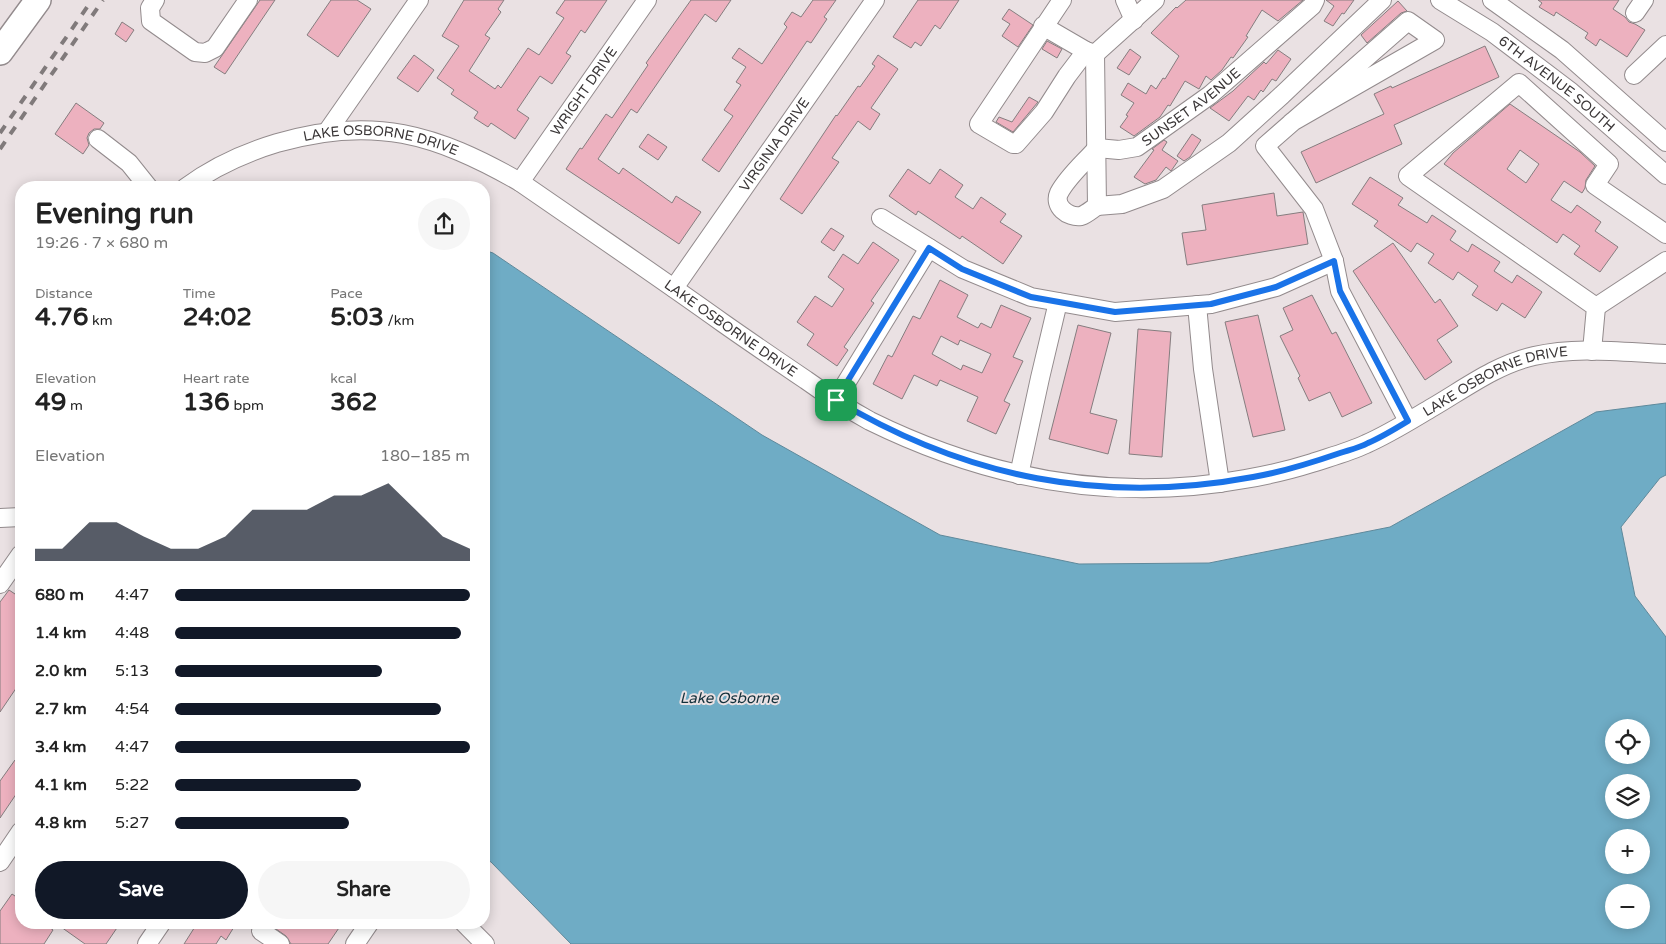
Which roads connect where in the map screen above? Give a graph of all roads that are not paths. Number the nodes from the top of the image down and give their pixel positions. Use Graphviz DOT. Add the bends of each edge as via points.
graph roads {
  1 [pos="38,0"];
  2 [pos="155,0"];
  3 [pos="248,0"];
  4 [pos="418,0"];
  5 [pos="647,0"];
  6 [pos="875,0"];
  7 [pos="1062,0"];
  8 [pos="1126,0"];
  9 [pos="1155,0"];
  10 [pos="1315,0"];
  11 [pos="1382,0"];
  12 [pos="1440,0"];
  13 [pos="1492,0"];
  14 [pos="1134,20"];
  15 [pos="1043,26"];
  16 [pos="1666,44"];
  17 [pos="0,52"];
  18 [pos="1091,53"];
  19 [pos="1634,75"];
  20 [pos="1292,122"];
  21 [pos="327,132"];
  22 [pos="98,139"];
  23 [pos="1666,142"];
  24 [pos="1097,148"];
  25 [pos="1666,175"];
  26 [pos="142,181"];
  27 [pos="196,181"];
  28 [pos="520,182"];
  29 [pos="1097,206"];
  30 [pos="881,218"];
  31 [pos="1666,234"];
  32 [pos="929,248"];
  33 [pos="1334,261"];
  34 [pos="1666,261"];
  35 [pos="674,288"];
  36 [pos="1058,302"];
  37 [pos="1197,305"];
  38 [pos="1596,307"];
  39 [pos="1592,351"];
  40 [pos="1666,354"];
  41 [pos="836,400"];
  42 [pos="1408,421"];
  43 [pos="1020,475"];
  44 [pos="1220,483"];
  45 [pos="15,517"];
  46 [pos="0,518"];
  47 [pos="15,563"];
  48 [pos="0,584"];
  49 [pos="15,840"];
  50 [pos="0,862"];
  51 [pos="157,929"];
  52 [pos="263,929"];
  53 [pos="365,929"];
  54 [pos="470,929"];
  55 [pos="147,944"];
  56 [pos="280,944"];
  57 [pos="355,944"];
  58 [pos="485,944"];
  1 -- 17 [label="highway"];
  2 -- 3 [label="street" via="150,8 151,21 195,52 205,53 215,48"];
  4 -- 21 [label="street"];
  5 -- 28 [label="street, WRIGHT DRIVE"];
  6 -- 35 [label="street, VIRGINIA DRIVE"];
  7 -- 15 [label="street"];
  8 -- 14 [label="street"];
  9 -- 14 [label="street"];
  10 -- 24 [label="street, SUNSET AVENUE" via="1210,95 1138,147 1119,150"];
  11 -- 29 [label="street" via="1282,96 1222,148 1163,189 1122,204"];
  12 -- 25 [label="street, 6TH AVENUE SOUTH" via="1492,32 1571,92"];
  13 -- 23 [label="street, 6TH AVENUE SOUTH" via="1570,56"];
  14 -- 18 [label="street"];
  15 -- 18 [label="street"];
  15 -- 18 [label="street" via="979,124 1013,144 1044,112 1067,76"];
  16 -- 19 [label="street"];
  18 -- 24 [label="street"];
  20 -- 20 [label="street" via="1301,118 1435,40 1408,21"];
  20 -- 33 [label="street" via="1265,146 1314,209"];
  21 -- 27 [label="street, LAKE OSBORNE DRIVE" via="294,138 236,157"];
  21 -- 28 [label="street, LAKE OSBORNE DRIVE" via="368,130 431,140 469,154"];
  22 -- 26 [label="street" via="129,164"];
  24 -- 29 [label="street"];
  24 -- 29 [label="street" via="1064,185 1058,203 1062,210 1074,216 1083,215"];
  28 -- 35 [label="street, LAKE OSBORNE DRIVE"];
  30 -- 32 [label="street"];
  31 -- 38 [label="street" via="1595,185 1609,164 1519,83 1408,176"];
  32 -- 36 [label="street" via="962,269 1031,297"];
  32 -- 41 [label="street"];
  33 -- 37 [label="street" via="1276,287"];
  33 -- 42 [label="street" via="1340,291"];
  34 -- 38 [label="street"];
  35 -- 41 [label="street, LAKE OSBORNE DRIVE"];
  36 -- 37 [label="street" via="1115,312"];
  36 -- 43 [label="street"];
  37 -- 44 [label="street"];
  38 -- 39 [label="street"];
  39 -- 40 [label="street, LAKE OSBORNE DRIVE"];
  39 -- 42 [label="street, LAKE OSBORNE DRIVE" via="1572,350 1507,364"];
  41 -- 43 [label="street, LAKE OSBORNE DRIVE" via="912,441"];
  42 -- 44 [label="street, LAKE OSBORNE DRIVE" via="1367,444 1302,466"];
  43 -- 44 [label="street, LAKE OSBORNE DRIVE" via="1085,486 1141,488"];
  45 -- 46 [label="street"];
  47 -- 48 [label="street"];
  49 -- 50 [label="street"];
  51 -- 55 [label="street"];
  52 -- 56 [label="street" via="261,931"];
  53 -- 57 [label="street"];
  54 -- 58 [label="street"];
}
